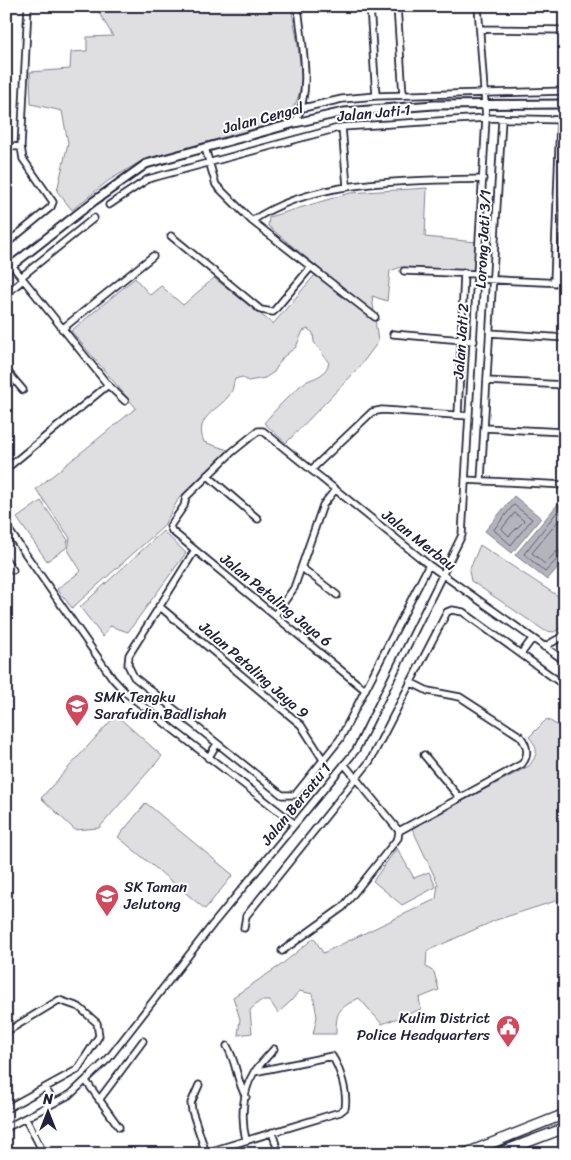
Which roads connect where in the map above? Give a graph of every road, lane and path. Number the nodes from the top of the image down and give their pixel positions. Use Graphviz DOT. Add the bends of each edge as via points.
graph roads {
  1 [pos="28,6"];
  2 [pos="295,6"];
  3 [pos="370,6"];
  4 [pos="398,6"];
  5 [pos="478,6"];
  6 [pos="481,28"];
  7 [pos="565,30"];
  8 [pos="565,91"];
  9 [pos="484,92"];
  10 [pos="403,95"];
  11 [pos="376,96"];
  12 [pos="485,103"];
  13 [pos="565,104"];
  14 [pos="302,108"];
  15 [pos="486,118"];
  16 [pos="502,119"];
  17 [pos="562,120"];
  18 [pos="295,123"];
  19 [pos="342,127"];
  20 [pos="6,146"];
  21 [pos="21,147"];
  22 [pos="206,148"];
  23 [pos="210,163"];
  24 [pos="483,179"];
  25 [pos="348,186"];
  26 [pos="109,205"];
  27 [pos="94,218"];
  28 [pos="252,221"];
  29 [pos="171,236"];
  30 [pos="6,244"];
  31 [pos="153,256"];
  32 [pos="6,258"];
  33 [pos="311,267"];
  34 [pos="9,268"];
  35 [pos="404,270"];
  36 [pos="464,273"];
  37 [pos="478,276"];
  38 [pos="22,278"];
  39 [pos="493,280"];
  40 [pos="554,283"];
  41 [pos="565,283"];
  42 [pos="6,294"];
  43 [pos="374,317"];
  44 [pos="62,329"];
  45 [pos="490,333"];
  46 [pos="393,334"];
  47 [pos="565,338"];
  48 [pos="462,340"];
  49 [pos="474,341"];
  50 [pos="6,370"];
  51 [pos="487,381"];
  52 [pos="108,385"];
  53 [pos="565,385"];
  54 [pos="23,390"];
  55 [pos="124,401"];
  56 [pos="458,415"];
  57 [pos="469,416"];
  58 [pos="484,428"];
  59 [pos="565,432"];
  60 [pos="6,469"];
  61 [pos="311,470"];
  62 [pos="207,475"];
  63 [pos="465,480"];
  64 [pos="481,480"];
  65 [pos="565,485"];
  66 [pos="335,490"];
  67 [pos="258,519"];
  68 [pos="6,526"];
  69 [pos="195,550"];
  70 [pos="6,560"];
  71 [pos="429,565"];
  72 [pos="302,568"];
  73 [pos="13,570"];
  74 [pos="443,576"];
  75 [pos="337,595"];
  76 [pos="160,606"];
  77 [pos="275,615"];
  78 [pos="565,634"];
  79 [pos="532,639"];
  80 [pos="544,647"];
  81 [pos="521,654"];
  82 [pos="565,661"];
  83 [pos="410,682"];
  84 [pos="565,686"];
  85 [pos="365,690"];
  86 [pos="217,744"];
  87 [pos="424,755"];
  88 [pos="208,758"];
  89 [pos="324,761"];
  90 [pos="344,764"];
  91 [pos="355,778"];
  92 [pos="460,798"];
  93 [pos="295,824"];
  94 [pos="399,831"];
  95 [pos="244,928"];
  96 [pos="282,951"];
  97 [pos="6,1032"];
  98 [pos="144,1042"];
  99 [pos="227,1046"];
  100 [pos="274,1049"];
  101 [pos="254,1072"];
  102 [pos="86,1082"];
  103 [pos="199,1085"];
  104 [pos="46,1089"];
  105 [pos="246,1097"];
  106 [pos="99,1100"];
  107 [pos="54,1104"];
  108 [pos="6,1109"];
  109 [pos="565,1114"];
  110 [pos="26,1119"];
  111 [pos="119,1127"];
  112 [pos="6,1128"];
  113 [pos="565,1128"];
  114 [pos="272,1132"];
  115 [pos="499,1138"];
  116 [pos="246,1140"];
  117 [pos="527,1142"];
  118 [pos="204,1153"];
  119 [pos="44,1154"];
  120 [pos="278,1154"];
  121 [pos="464,1154"];
  122 [pos="480,1154"];
  123 [pos="496,1154"];
  124 [pos="509,1154"];
  1 -- 21 [label="street"];
  2 -- 14 [label="street" via="299,16 306,84"];
  3 -- 11 [label="street"];
  4 -- 10 [label="street"];
  5 -- 6 [label="street, Jalan Jati 2"];
  6 -- 7 [label="street"];
  6 -- 9 [label="street, Jalan Jati 2"];
  8 -- 9 [label="street"];
  9 -- 10 [label="street"];
  9 -- 12 [label="street, Jalan Jati 2"];
  10 -- 11 [label="street"];
  11 -- 14 [label="street"];
  12 -- 13 [label="street, Jalan Cengal"];
  12 -- 15 [label="street, Jalan Jati 2"];
  12 -- 18 [label="street, Jalan Cengal" via="344,112"];
  14 -- 18 [label="street"];
  15 -- 16 [label="street, Jalan Jati 1"];
  15 -- 19 [label="street, Jalan Jati 1"];
  15 -- 24 [label="street, Jalan Jati 2"];
  16 -- 17 [label="street, Jalan Jati 1"];
  16 -- 39 [label="street, Lorong Jati 3/1"];
  17 -- 40 [label="street"];
  18 -- 22 [label="street, Jalan Cengal"];
  19 -- 23 [label="street, Jalan Jati 1"];
  19 -- 25 [label="street"];
  20 -- 21 [label="street"];
  21 -- 30 [label="street" via="23,159 53,202 52,207"];
  22 -- 23 [label="street"];
  22 -- 34 [label="street, Jalan Cengal" via="146,164"];
  23 -- 26 [label="street, Jalan Jati 1" via="148,179"];
  23 -- 28 [label="street" via="216,185"];
  24 -- 25 [label="street"];
  24 -- 37 [label="street, Jalan Jati 2"];
  25 -- 28 [label="street" via="279,204"];
  27 -- 38 [label="street"];
  28 -- 33 [label="street"];
  29 -- 33 [label="street" via="268,313 273,312"];
  31 -- 44 [label="street"];
  32 -- 34 [label="street"];
  33 -- 43 [label="street"];
  34 -- 38 [label="street"];
  35 -- 36 [label="street"];
  36 -- 37 [label="street"];
  36 -- 48 [label="street"];
  37 -- 39 [label="street"];
  37 -- 49 [label="street, Jalan Jati 2"];
  38 -- 42 [label="street"];
  38 -- 44 [label="street"];
  39 -- 40 [label="street"];
  39 -- 45 [label="street, Lorong Jati 3/1"];
  40 -- 41 [label="street"];
  44 -- 52 [label="street"];
  45 -- 47 [label="street"];
  45 -- 51 [label="street, Lorong Jati 3/1"];
  46 -- 48 [label="street"];
  48 -- 49 [label="street"];
  48 -- 56 [label="street"];
  49 -- 57 [label="street, Jalan Jati 2"];
  50 -- 54 [label="street"];
  51 -- 53 [label="street"];
  51 -- 58 [label="street, Lorong Jati 3/1"];
  52 -- 55 [label="street"];
  52 -- 60 [label="street"];
  56 -- 57 [label="street"];
  56 -- 61 [label="street" via="372,412"];
  57 -- 63 [label="street, Jalan Jati 2"];
  58 -- 59 [label="street"];
  58 -- 64 [label="street, Lorong Jati 3/1"];
  61 -- 62 [label="street, Jalan Merbau" via="263,431 255,433"];
  61 -- 66 [label="street, Jalan Merbau"];
  62 -- 67 [label="street"];
  62 -- 69 [label="street, Jalan Petaling Jaya 6" via="186,497 184,506 170,526"];
  63 -- 64 [label="street"];
  63 -- 74 [label="street, Jalan Jati 2" via="462,534"];
  64 -- 65 [label="street"];
  66 -- 71 [label="street, Jalan Merbau"];
  66 -- 72 [label="street" via="323,505"];
  68 -- 88 [label="street" via="126,694"];
  69 -- 76 [label="street"];
  69 -- 77 [label="street, Jalan Petaling Jaya 6"];
  70 -- 73 [label="street"];
  71 -- 74 [label="street, Jalan Merbau"];
  71 -- 85 [label="street"];
  72 -- 75 [label="street"];
  72 -- 77 [label="street" via="294,588"];
  74 -- 79 [label="street, Jalan Merbau"];
  74 -- 90 [label="street, Jalan Bersatu 1" via="356,750"];
  76 -- 86 [label="street" via="129,655 132,675"];
  76 -- 89 [label="street, Jalan Petaling Jaya 9" via="301,725"];
  77 -- 85 [label="street, Jalan Petaling Jaya 6"];
  78 -- 80 [label="street"];
  79 -- 80 [label="street, Jalan Merbau"];
  79 -- 81 [label="street"];
  80 -- 82 [label="street, Jalan Merbau"];
  81 -- 83 [label="street" via="463,612 452,610 443,616"];
  81 -- 84 [label="street"];
  83 -- 91 [label="street" via="370,761"];
  83 -- 92 [label="street" via="460,697 526,743 526,759 522,764"];
  85 -- 89 [label="street" via="340,739"];
  86 -- 88 [label="street"];
  86 -- 89 [label="street" via="282,795 295,795"];
  87 -- 92 [label="street"];
  88 -- 93 [label="street"];
  90 -- 91 [label="street"];
  90 -- 93 [label="street, Jalan Bersatu 1"];
  91 -- 94 [label="street"];
  91 -- 95 [label="street" via="246,916"];
  92 -- 94 [label="street"];
  93 -- 102 [label="street, Jalan Bersatu 1" via="108,1059"];
  94 -- 96 [label="street" via="398,838 343,907"];
  97 -- 104 [label="street" via="59,1000 79,1007 97,1022 99,1036 77,1070"];
  98 -- 106 [label="street"];
  99 -- 105 [label="street" via="235,1059 238,1082"];
  100 -- 101 [label="street"];
  101 -- 105 [label="street"];
  101 -- 114 [label="street" via="326,1056 332,1056 336,1062 345,1108"];
  102 -- 106 [label="street"];
  102 -- 107 [label="street, Jalan Bersatu 1"];
  103 -- 118 [label="street" via="191,1103"];
  104 -- 107 [label="street"];
  104 -- 108 [label="street"];
  105 -- 116 [label="street" via="243,1117"];
  106 -- 111 [label="street"];
  107 -- 110 [label="street, Jalan Bersatu 1"];
  109 -- 115 [label="main road"];
  110 -- 112 [label="street, Jalan Bersatu 1"];
  110 -- 119 [label="street"];
  113 -- 117 [label="main road"];
  114 -- 116 [label="street"];
  114 -- 120 [label="street"];
  115 -- 121 [label="main road"];
  115 -- 122 [label="main road"];
  116 -- 118 [label="street"];
  117 -- 123 [label="main road"];
  117 -- 124 [label="main road"];
}
